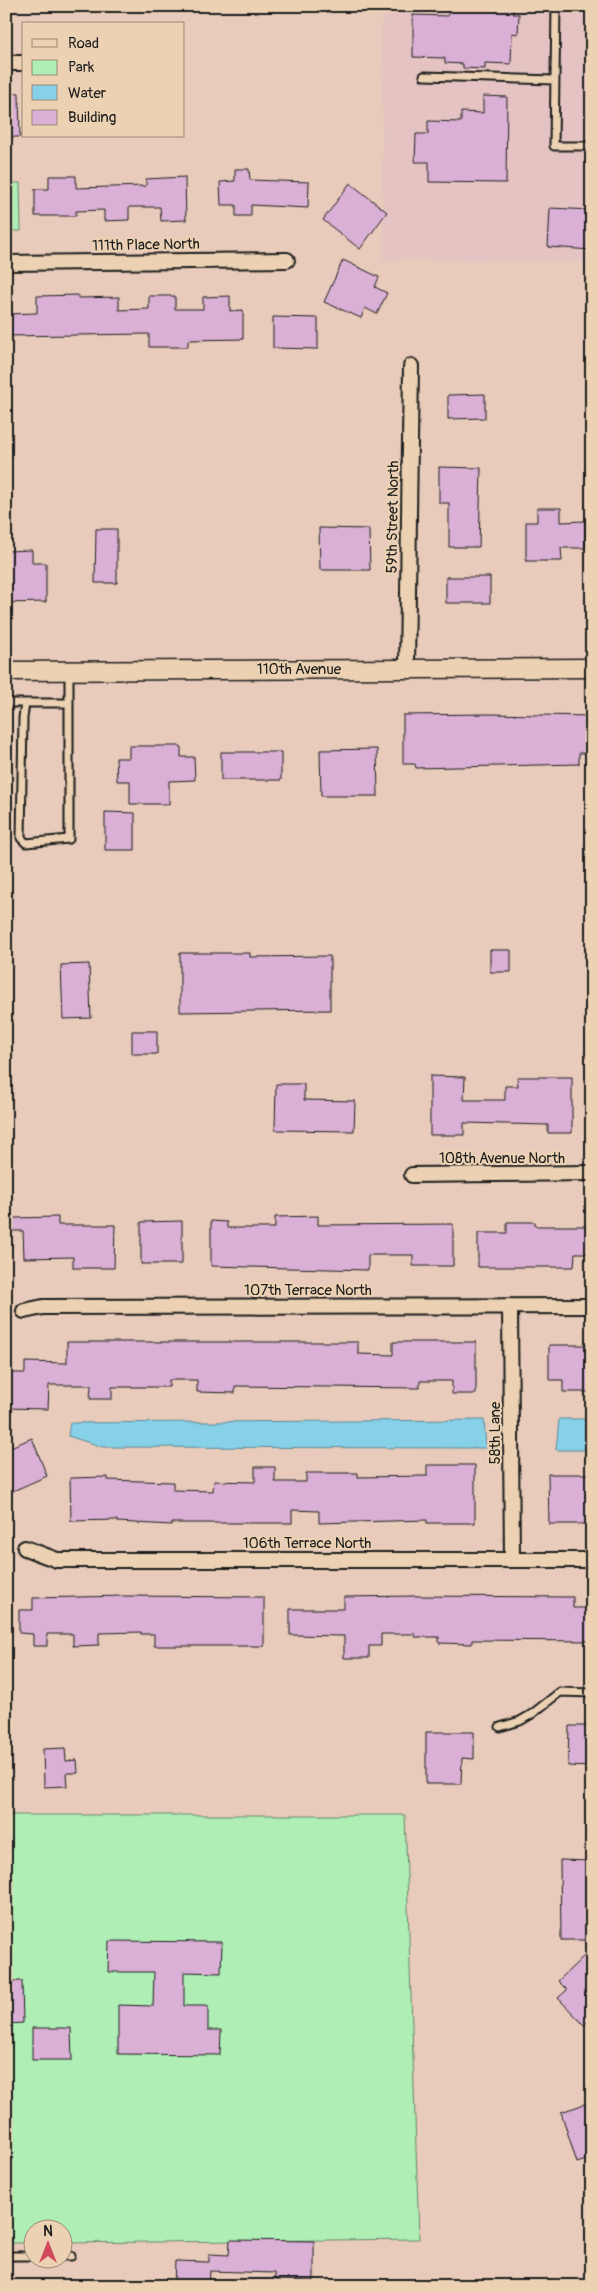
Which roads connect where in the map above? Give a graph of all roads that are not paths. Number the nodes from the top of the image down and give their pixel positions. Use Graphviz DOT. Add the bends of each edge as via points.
graph roads {
  1 [pos="556,6"];
  2 [pos="6,63"];
  3 [pos="22,63"];
  4 [pos="424,76"];
  5 [pos="555,80"];
  6 [pos="592,146"];
  7 [pos="286,260"];
  8 [pos="6,263"];
  9 [pos="411,366"];
  10 [pos="592,668"];
  11 [pos="407,669"];
  12 [pos="6,671"];
  13 [pos="69,671"];
  14 [pos="6,703"];
  15 [pos="26,703"];
  16 [pos="69,704"];
  17 [pos="592,1173"];
  18 [pos="412,1175"];
  19 [pos="510,1306"];
  20 [pos="592,1306"];
  21 [pos="24,1311"];
  22 [pos="25,1548"];
  23 [pos="512,1560"];
  24 [pos="592,1560"];
  25 [pos="592,1692"];
  26 [pos="500,1727"];
  27 [pos="6,2256"];
  28 [pos="22,2256"];
  1 -- 5 [label="lane"];
  2 -- 3 [label="street"];
  4 -- 5 [label="lane"];
  5 -- 6 [label="lane" via="554,146"];
  7 -- 8 [label="street, 111th Place North"];
  9 -- 11 [label="street, 59th Street North"];
  10 -- 11 [label="street, 110th Avenue"];
  11 -- 13 [label="street, 110th Avenue"];
  12 -- 13 [label="street, 110th Avenue"];
  13 -- 16 [label="lane"];
  14 -- 15 [label="lane"];
  15 -- 16 [label="lane"];
  15 -- 16 [label="lane" via="23,718 22,838 26,843 69,839"];
  17 -- 18 [label="street, 108th Avenue North"];
  19 -- 20 [label="street, 107th Terrace North"];
  19 -- 21 [label="street, 107th Terrace North" via="43,1307"];
  19 -- 23 [label="street, 58th Lane"];
  22 -- 23 [label="street, 106th Terrace North" via="57,1560"];
  23 -- 24 [label="street, 106th Terrace North"];
  25 -- 26 [label="lane" via="560,1692 532,1714"];
  27 -- 28 [label="lane"];
}
